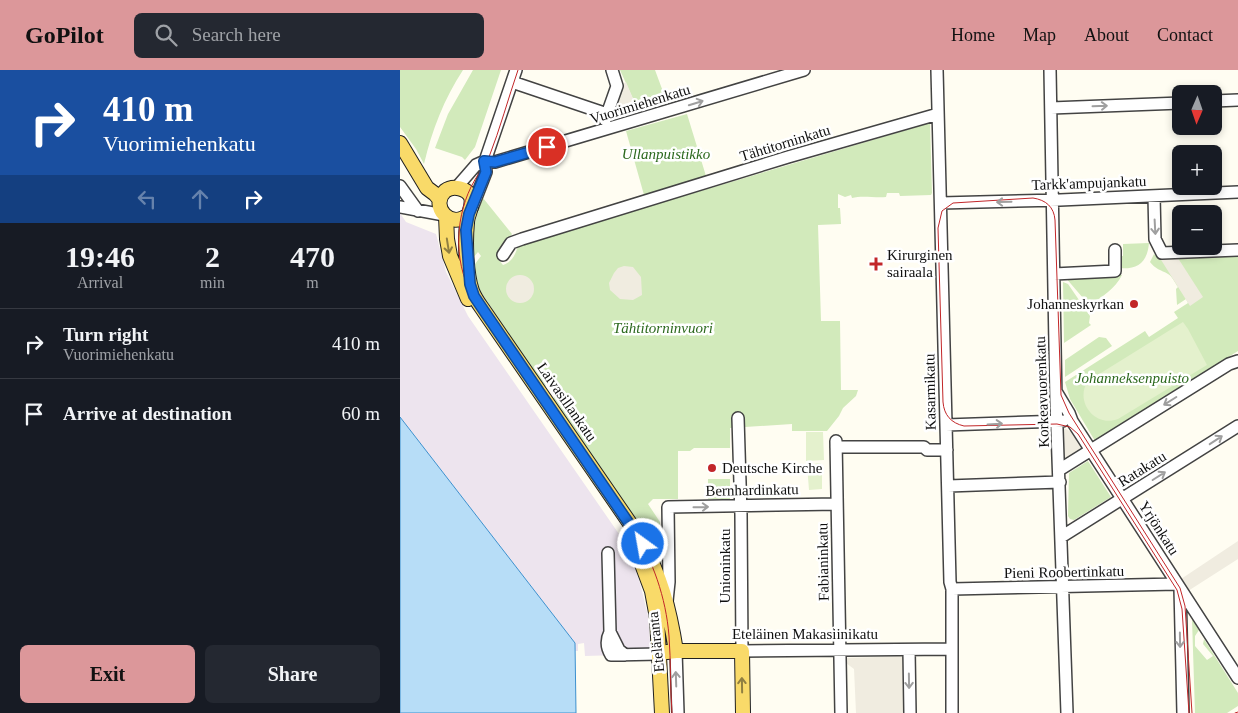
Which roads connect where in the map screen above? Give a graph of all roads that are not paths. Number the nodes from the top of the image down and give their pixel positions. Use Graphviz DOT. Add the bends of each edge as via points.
graph roads {
  1 [pos="516,70"];
  2 [pos="612,70"];
  3 [pos="804,70"];
  4 [pos="937,70"];
  5 [pos="1050,70"];
  6 [pos="512,82"];
  7 [pos="1238,100"];
  8 [pos="1222,101"];
  9 [pos="1172,103"];
  10 [pos="1051,108"];
  11 [pos="607,114"];
  12 [pos="938,114"];
  13 [pos="604,130"];
  14 [pos="400,143"];
  15 [pos="484,161"];
  16 [pos="422,177"];
  17 [pos="400,186"];
  18 [pos="453,188"];
  19 [pos="1238,192"];
  20 [pos="1154,196"];
  21 [pos="440,200"];
  22 [pos="1052,201"];
  23 [pos="941,203"];
  24 [pos="400,207"];
  25 [pos="418,211"];
  26 [pos="470,211"];
  27 [pos="445,216"];
  28 [pos="1115,250"];
  29 [pos="1238,250"];
  30 [pos="503,254"];
  31 [pos="1054,274"];
  32 [pos="1238,363"];
  33 [pos="1057,393"];
  34 [pos="738,418"];
  35 [pos="1057,421"];
  36 [pos="1072,421"];
  37 [pos="946,425"];
  38 [pos="1238,426"];
  39 [pos="947,450"];
  40 [pos="1092,451"];
  41 [pos="1060,476"];
  42 [pos="948,486"];
  43 [pos="1122,499"];
  44 [pos="837,504"];
  45 [pos="740,506"];
  46 [pos="668,507"];
  47 [pos="1061,537"];
  48 [pos="608,553"];
  49 [pos="1063,586"];
  50 [pos="1178,586"];
  51 [pos="952,589"];
  52 [pos="661,602"];
  53 [pos="610,632"];
  54 [pos="839,649"];
  55 [pos="951,649"];
  56 [pos="909,650"];
  57 [pos="676,651"];
  58 [pos="742,651"];
  59 [pos="659,654"];
  60 [pos="625,655"];
  61 [pos="1238,678"];
  62 [pos="662,713"];
  63 [pos="678,713"];
  64 [pos="743,713"];
  65 [pos="840,713"];
  66 [pos="910,713"];
  67 [pos="952,713"];
  68 [pos="1067,713"];
  69 [pos="1183,713"];
  1 -- 6 [label="street, Laivasillankatu"];
  2 -- 11 [label="street" via="618,83"];
  13 -- 3 [label="street, Vuorimiehenkatu, one-way"];
  4 -- 12 [label="street, Kasarmikatu"];
  5 -- 10 [label="street, Korkeavuorenkatu"];
  6 -- 11 [label="street"];
  6 -- 15 [label="street, Laivasillankatu"];
  7 -- 8 [label="street"];
  10 -- 9 [label="street, one-way"];
  10 -- 22 [label="street, Korkeavuorenkatu"];
  11 -- 13 [label="street"];
  12 -- 23 [label="street, Kasarmikatu"];
  12 -- 30 [label="street, Tähtitorninkatu" via="522,238 511,243"];
  13 -- 15 [label="street, Vuorimiehenkatu" via="495,162"];
  14 -- 16 [label="main road"];
  15 -- 18 [label="street, Laivasillankatu"];
  15 -- 26 [label="street, Laivasillankatu" via="486,172"];
  16 -- 18 [label="main road"];
  16 -- 21 [label="main road" via="427,188"];
  17 -- 25 [label="street"];
  18 -- 21 [label="main road, Laivasillankatu" via="442,194"];
  18 -- 26 [label="main road" via="468,193"];
  19 -- 20 [label="street, Tarkk'ampujankatu"];
  20 -- 22 [label="street, Tarkk'ampujankatu"];
  20 -- 29 [label="street, one-way" via="1156,239 1162,253"];
  21 -- 27 [label="main road, Laivasillankatu"];
  22 -- 23 [label="street, Tarkk'ampujankatu, one-way"];
  22 -- 31 [label="street, Korkeavuorenkatu"];
  23 -- 37 [label="street, Kasarmikatu"];
  24 -- 25 [label="street"];
  25 -- 27 [label="street"];
  26 -- 27 [label="main road" via="457,220"];
  26 -- 52 [label="main road, Laivasillankatu" via="466,230 468,268 474,296 637,533 654,566"];
  27 -- 52 [label="main road, Laivasillankatu, one-way" via="450,256 466,295 626,530"];
  28 -- 31 [label="street" via="1115,271"];
  31 -- 33 [label="street, Korkeavuorenkatu"];
  32 -- 40 [label="street, one-way" via="1229,364"];
  33 -- 35 [label="street, Korkeavuorenkatu"];
  33 -- 36 [label="street, Yrjönkatu"];
  34 -- 45 [label="street, Unioninkatu"];
  35 -- 36 [label="street"];
  37 -- 35 [label="street, one-way"];
  35 -- 41 [label="street, Korkeavuorenkatu"];
  36 -- 40 [label="street, Yrjönkatu"];
  37 -- 39 [label="street, Kasarmikatu"];
  43 -- 38 [label="street, Ratakatu, one-way"];
  39 -- 42 [label="street, Kasarmikatu"];
  39 -- 44 [label="street, Fabianinkatu" via="836,444"];
  40 -- 41 [label="street"];
  40 -- 43 [label="street, Yrjönkatu"];
  41 -- 42 [label="street"];
  41 -- 47 [label="street, Korkeavuorenkatu"];
  42 -- 51 [label="street, Kasarmikatu"];
  43 -- 47 [label="street, Ratakatu"];
  43 -- 50 [label="street, Yrjönkatu"];
  44 -- 45 [label="street, Bernhardinkatu"];
  44 -- 54 [label="street, Fabianinkatu"];
  46 -- 45 [label="street, Bernhardinkatu, one-way"];
  45 -- 58 [label="street, Unioninkatu"];
  46 -- 52 [label="street, Eteläranta" via="669,582"];
  47 -- 49 [label="street, Korkeavuorenkatu"];
  48 -- 53 [label="street"];
  49 -- 50 [label="street, Pieni Roobertinkatu"];
  49 -- 51 [label="street, Pieni Roobertinkatu"];
  49 -- 68 [label="street, Korkeavuorenkatu"];
  50 -- 61 [label="street, Yrjönkatu"];
  50 -- 69 [label="street, one-way"];
  51 -- 55 [label="street, Kasarmikatu"];
  52 -- 57 [label="main road, Eteläranta"];
  52 -- 59 [label="main road, Eteläranta"];
  53 -- 60 [label="street"];
  53 -- 60 [label="street" via="607,646 611,655"];
  54 -- 56 [label="street, Eteläinen Makasiinikatu"];
  54 -- 58 [label="street, Eteläinen Makasiinikatu"];
  54 -- 65 [label="street, Fabianinkatu"];
  55 -- 56 [label="street, Eteläinen Makasiinikatu"];
  55 -- 67 [label="street, Kasarmikatu"];
  56 -- 66 [label="street, one-way"];
  57 -- 58 [label="main road, Eteläinen Makasiinikatu"];
  57 -- 59 [label="main road, Eteläinen Makasiinikatu"];
  63 -- 57 [label="street, Eteläranta, one-way"];
  64 -- 58 [label="main road, Unioninkatu, one-way"];
  59 -- 60 [label="street"];
  59 -- 62 [label="main road, Eteläranta"];
}
